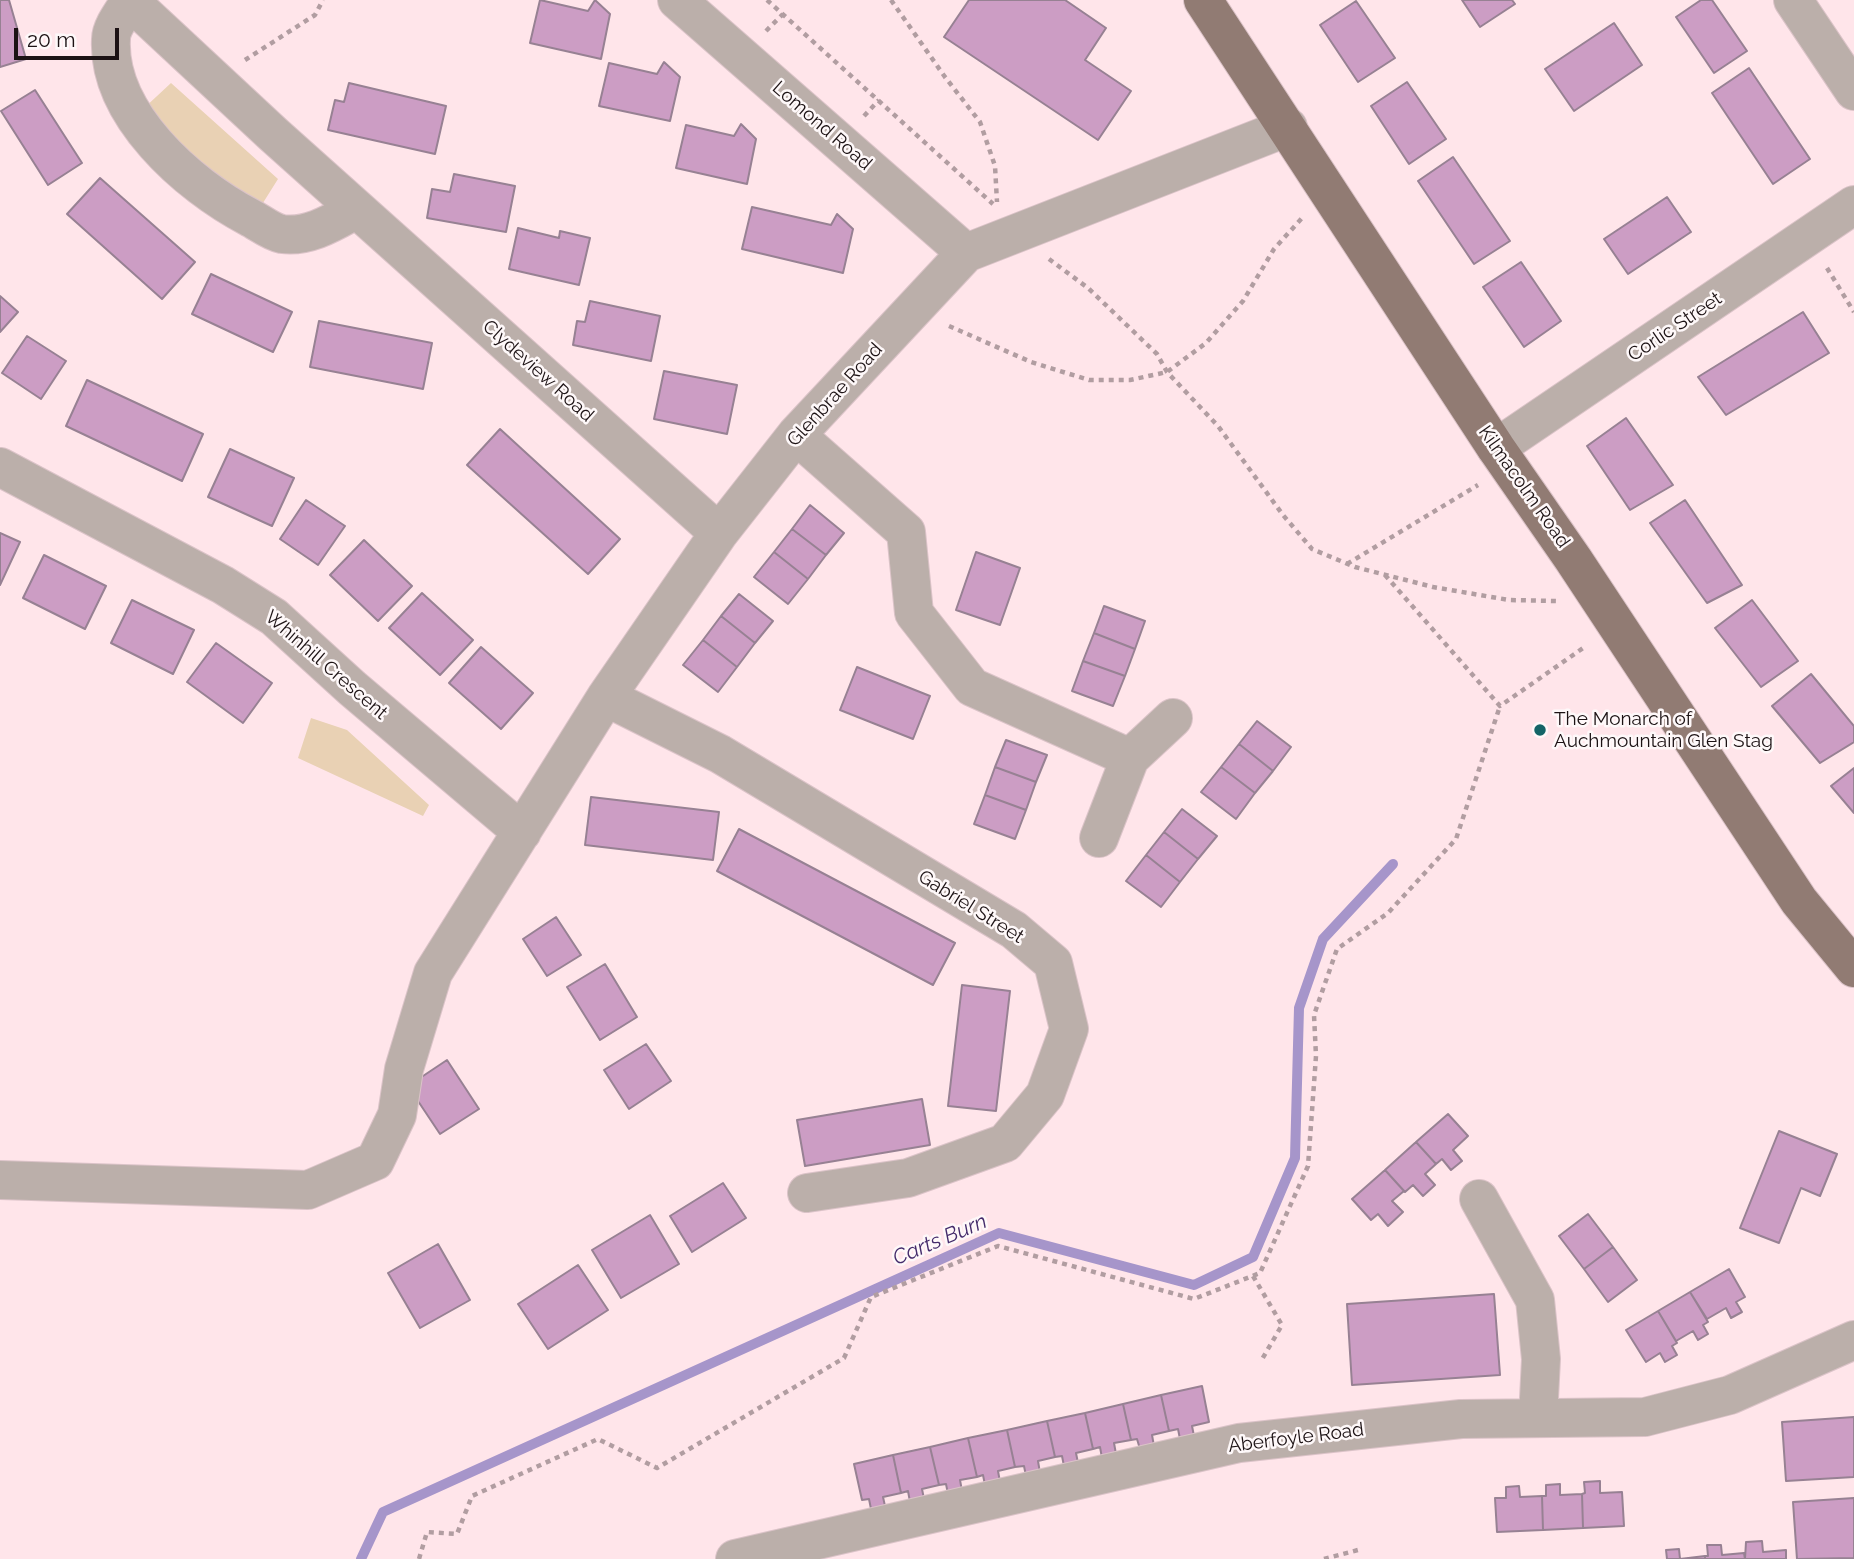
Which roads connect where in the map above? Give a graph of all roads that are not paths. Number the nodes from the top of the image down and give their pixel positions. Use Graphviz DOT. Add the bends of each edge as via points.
graph roads {
  1 [pos="129,0"];
  2 [pos="677,0"];
  3 [pos="1203,0"];
  4 [pos="1793,0"];
  5 [pos="1854,91"];
  6 [pos="1288,127"];
  7 [pos="1854,205"];
  8 [pos="357,209"];
  9 [pos="967,253"];
  10 [pos="796,435"];
  11 [pos="1502,458"];
  12 [pos="0,467"];
  13 [pos="719,533"];
  14 [pos="606,697"];
  15 [pos="1173,718"];
  16 [pos="1130,758"];
  17 [pos="522,832"];
  18 [pos="1099,838"];
  19 [pos="1854,968"];
  20 [pos="0,1180"];
  21 [pos="807,1193"];
  22 [pos="1479,1199"];
  23 [pos="1854,1339"];
  24 [pos="1538,1418"];
  25 [pos="735,1559"];
  1 -- 8 [label="street, Clydeview Road"];
  1 -- 8 [label="street, Clydeview Road" via="111,37 116,77 137,121 168,160 225,205 282,234 311,232"];
  2 -- 9 [label="street, Lomond Road"];
  3 -- 6 [label="main road, Kilmacolm Road"];
  4 -- 5 [label="street"];
  6 -- 9 [label="street, Glenbrae Road"];
  6 -- 11 [label="main road, Kilmacolm Road"];
  7 -- 11 [label="street, Corlic Street"];
  8 -- 13 [label="street, Clydeview Road"];
  9 -- 10 [label="street, Glenbrae Road"];
  10 -- 13 [label="street, Glenbrae Road"];
  10 -- 16 [label="street" via="906,531 914,613 972,687"];
  11 -- 19 [label="main road, Kilmacolm Road" via="1799,901"];
  12 -- 17 [label="street, Whinhill Crescent" via="223,585 274,617"];
  13 -- 14 [label="street, Glenbrae Road"];
  14 -- 17 [label="street, Glenbrae Road"];
  14 -- 21 [label="street, Gabriel Street" via="743,768 1014,930 1053,963 1069,1029 1045,1096 1005,1143 908,1178"];
  15 -- 16 [label="street"];
  16 -- 18 [label="street"];
  17 -- 20 [label="street, Glenbrae Road" via="433,973 404,1069 397,1115 375,1161 308,1190"];
  22 -- 24 [label="street" via="1535,1300 1541,1359"];
  23 -- 24 [label="street, Aberfoyle Road" via="1730,1395 1645,1417"];
  24 -- 25 [label="street, Aberfoyle Road" via="1461,1419 1239,1443"];
}
